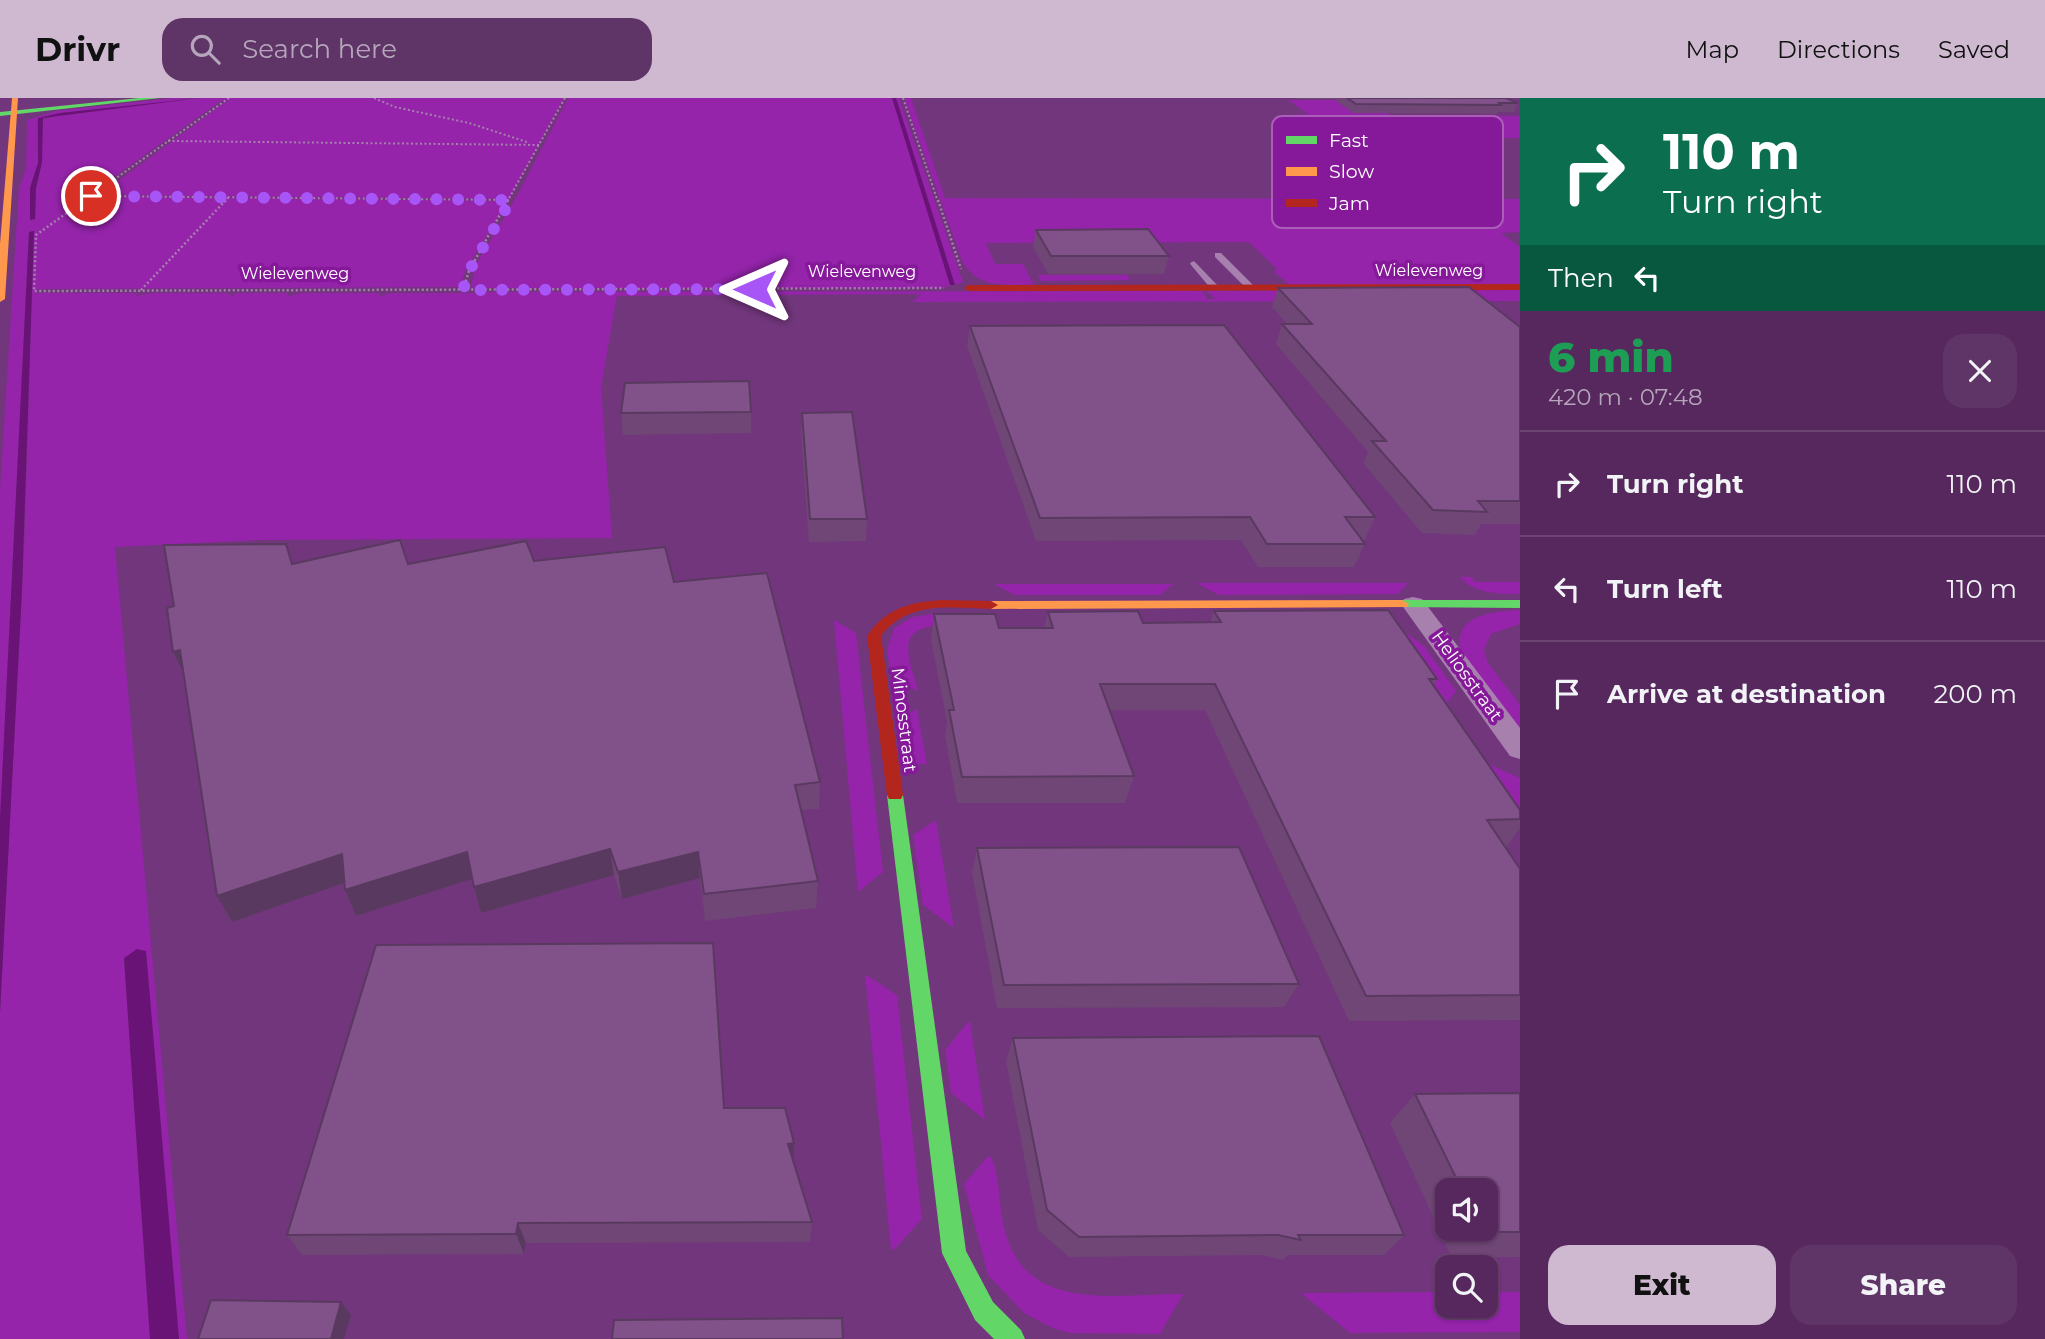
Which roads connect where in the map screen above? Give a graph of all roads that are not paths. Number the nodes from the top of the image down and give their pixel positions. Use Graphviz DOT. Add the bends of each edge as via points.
graph roads {
  1 [pos="107,98"];
  2 [pos="157,98"];
  3 [pos="9,109"];
  4 [pos="1219,255"];
  5 [pos="1194,263"];
  6 [pos="1520,287"];
  7 [pos="968,288"];
  8 [pos="1214,288"];
  9 [pos="1250,288"];
  10 [pos="0,299"];
  11 [pos="1413,604"];
  12 [pos="1520,604"];
  13 [pos="1520,749"];
  14 [pos="1012,1339"];
  1 -- 3 [label="street"];
  2 -- 3 [label="street"];
  3 -- 10 [label="street"];
  4 -- 9 [label="lane"];
  5 -- 8 [label="lane"];
  6 -- 9 [label="street, Wielevenweg"];
  7 -- 8 [label="street, Wielevenweg"];
  8 -- 9 [label="street, Wielevenweg"];
  11 -- 12 [label="street, Minosstraat"];
  11 -- 13 [label="street, Heliosstraat"];
  11 -- 14 [label="street, Minosstraat" via="924,605 891,613 879,624 874,636 954,1253 972,1294 996,1327"];
}
